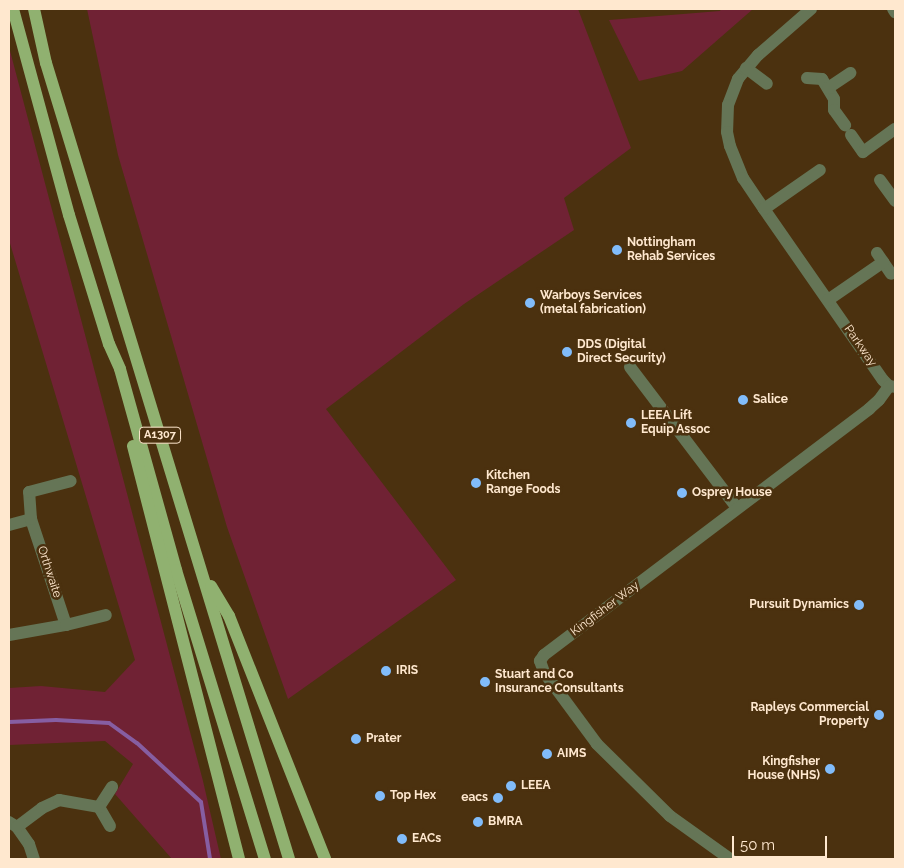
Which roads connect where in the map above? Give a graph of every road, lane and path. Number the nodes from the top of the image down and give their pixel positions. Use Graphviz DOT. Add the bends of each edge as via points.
graph roads {
  1 [pos="13,9"];
  2 [pos="34,9"];
  3 [pos="811,9"];
  4 [pos="893,9"];
  5 [pos="895,12"];
  6 [pos="746,68"];
  7 [pos="850,73"];
  8 [pos="807,78"];
  9 [pos="767,84"];
  10 [pos="828,88"];
  11 [pos="895,129"];
  12 [pos="821,171"];
  13 [pos="880,180"];
  14 [pos="895,201"];
  15 [pos="764,210"];
  16 [pos="891,274"];
  17 [pos="828,300"];
  18 [pos="109,344"];
  19 [pos="630,367"];
  20 [pos="892,387"];
  21 [pos="71,481"];
  22 [pos="737,508"];
  23 [pos="31,519"];
  24 [pos="9,525"];
  25 [pos="200,569"];
  26 [pos="106,615"];
  27 [pos="66,625"];
  28 [pos="9,635"];
  29 [pos="112,787"];
  30 [pos="100,807"];
  31 [pos="13,824"];
  32 [pos="110,826"];
  33 [pos="34,859"];
  34 [pos="239,859"];
  35 [pos="265,859"];
  36 [pos="289,859"];
  37 [pos="325,859"];
  38 [pos="730,859"];
  1 -- 18 [label="main road, A1307" via="66,206"];
  2 -- 25 [label="main road, A1307" via="49,72"];
  3 -- 6 [label="street, Parkway"];
  4 -- 5 [label="street"];
  6 -- 9 [label="street"];
  6 -- 15 [label="street, Parkway" via="728,105 727,132 743,178"];
  7 -- 10 [label="street"];
  8 -- 10 [label="street" via="822,79"];
  10 -- 11 [label="street" via="834,99 834,110 863,152"];
  12 -- 15 [label="street"];
  13 -- 14 [label="street"];
  15 -- 17 [label="street, Parkway"];
  16 -- 17 [label="street" via="880,258"];
  17 -- 20 [label="street, Parkway"];
  18 -- 34 [label="main road, A1307" via="113,372"];
  18 -- 35 [label="main road, A1307" via="120,369 176,570"];
  19 -- 22 [label="street"];
  20 -- 22 [label="street, Kingfisher Way" via="869,409"];
  21 -- 23 [label="street, Orthwaite" via="29,492"];
  22 -- 38 [label="street, Kingfisher Way" via="540,661 544,672 604,751 670,816"];
  23 -- 24 [label="street"];
  23 -- 27 [label="street, Orthwaite"];
  25 -- 36 [label="main road, A1307"];
  25 -- 37 [label="main road, A1307" via="229,616"];
  26 -- 27 [label="street"];
  27 -- 28 [label="street"];
  29 -- 30 [label="street"];
  30 -- 31 [label="street" via="60,800"];
  30 -- 32 [label="street"];
  31 -- 33 [label="street" via="29,844"];
}
